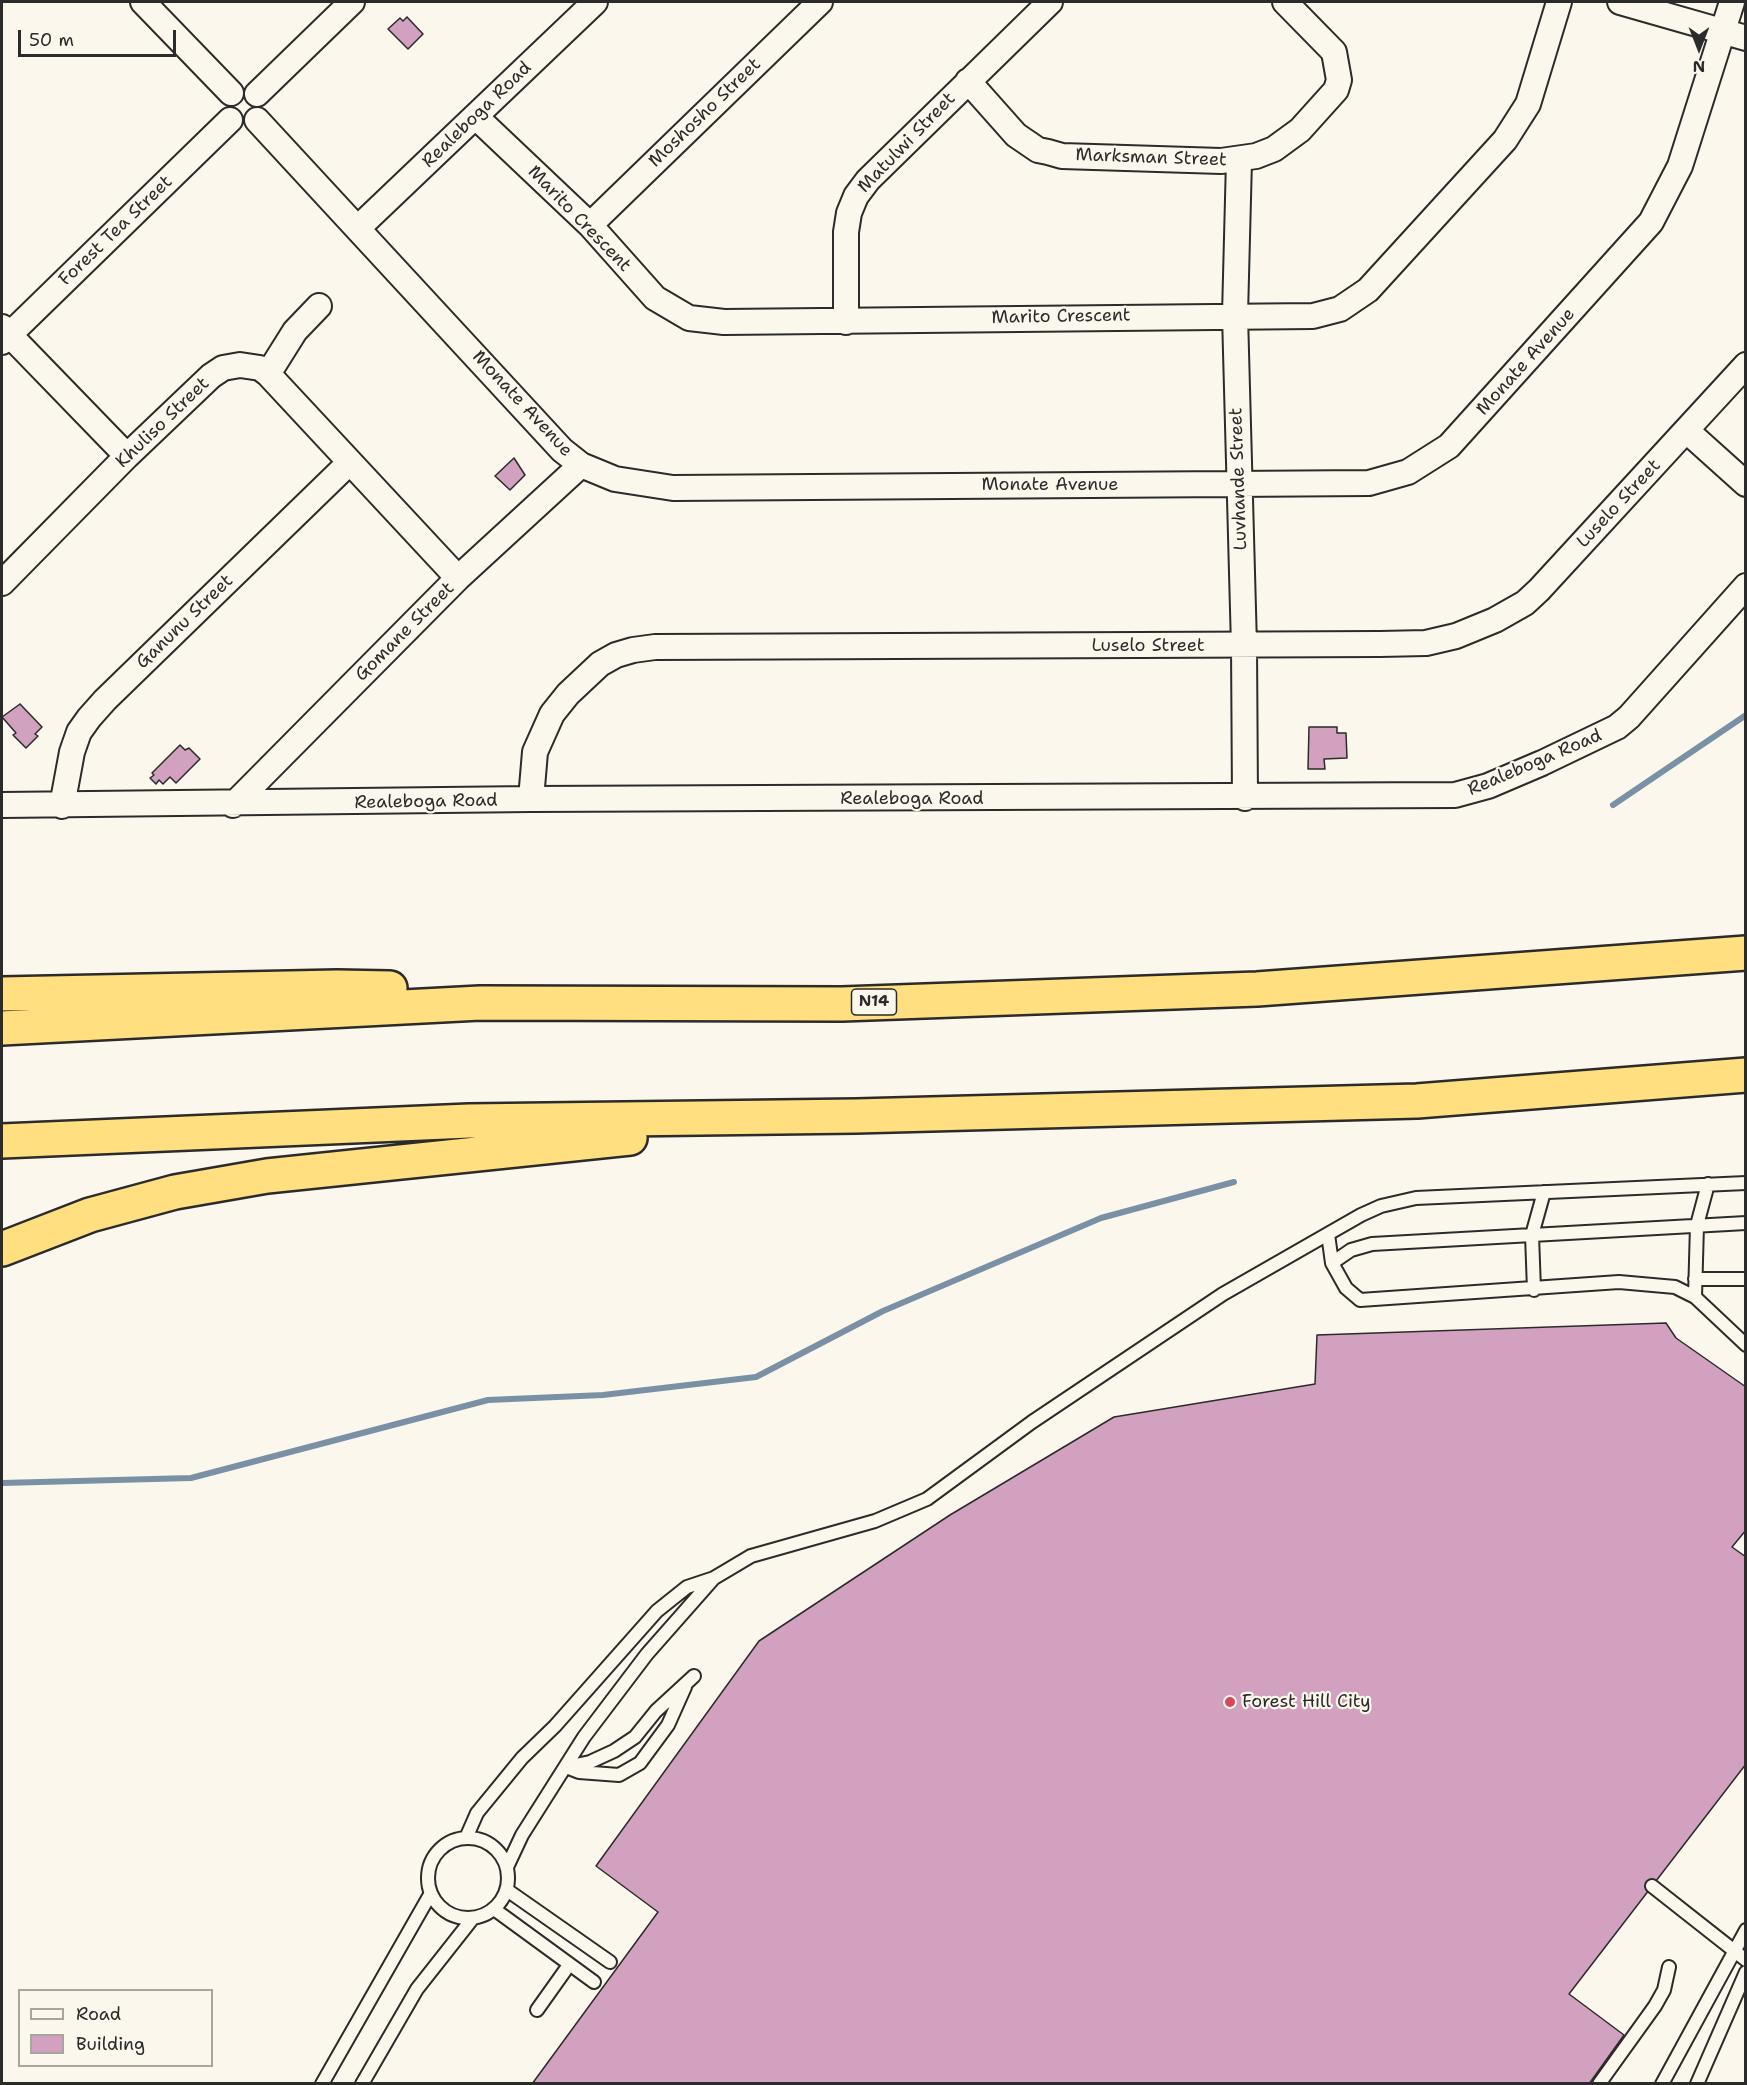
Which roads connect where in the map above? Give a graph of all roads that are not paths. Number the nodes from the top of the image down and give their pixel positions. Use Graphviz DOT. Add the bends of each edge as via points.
graph roads {
  1 [pos="143,2"];
  2 [pos="352,2"];
  3 [pos="595,2"];
  4 [pos="820,2"];
  5 [pos="1050,2"];
  6 [pos="1285,2"];
  7 [pos="1559,2"];
  8 [pos="1620,2"];
  9 [pos="1732,2"];
  10 [pos="1734,35"];
  11 [pos="968,81"];
  12 [pos="231,93"];
  13 [pos="257,94"];
  14 [pos="476,117"];
  15 [pos="230,120"];
  16 [pos="257,120"];
  17 [pos="1239,160"];
  18 [pos="590,225"];
  19 [pos="358,228"];
  20 [pos="319,306"];
  21 [pos="1235,315"];
  22 [pos="846,322"];
  23 [pos="4,335"];
  24 [pos="1746,365"];
  25 [pos="268,374"];
  26 [pos="1687,431"];
  27 [pos="127,456"];
  28 [pos="349,463"];
  29 [pos="581,465"];
  30 [pos="1239,484"];
  31 [pos="1746,484"];
  32 [pos="458,578"];
  33 [pos="2,584"];
  34 [pos="1746,586"];
  35 [pos="1244,646"];
  36 [pos="1245,798"];
  37 [pos="531,799"];
  38 [pos="2,805"];
  39 [pos="233,805"];
  40 [pos="62,806"];
  41 [pos="1746,952"];
  42 [pos="2,994"];
  43 [pos="480,1003"];
  44 [pos="2,1028"];
  45 [pos="1746,1075"];
  46 [pos="856,1116"];
  47 [pos="2,1141"];
  48 [pos="1746,1183"];
  49 [pos="1708,1184"];
  50 [pos="1544,1192"];
  51 [pos="1746,1223"];
  52 [pos="1697,1225"];
  53 [pos="1328,1234"];
  54 [pos="1532,1235"];
  55 [pos="2,1249"];
  56 [pos="1332,1263"];
  57 [pos="1695,1279"];
  58 [pos="1746,1279"];
  59 [pos="1534,1290"];
  60 [pos="1695,1297"];
  61 [pos="1744,1342"];
  62 [pos="903,1509"];
  63 [pos="887,1526"];
  64 [pos="714,1578"];
  65 [pos="694,1676"];
  66 [pos="685,1687"];
  67 [pos="566,1767"];
  68 [pos="466,1838"];
  69 [pos="507,1867"];
  70 [pos="1652,1886"];
  71 [pos="507,1890"];
  72 [pos="430,1893"];
  73 [pos="494,1909"];
  74 [pos="473,1918"];
  75 [pos="1746,1929"];
  76 [pos="1733,1950"];
  77 [pos="1746,1960"];
  78 [pos="610,1962"];
  79 [pos="569,1965"];
  80 [pos="1669,1967"];
  81 [pos="1746,1972"];
  82 [pos="594,1982"];
  83 [pos="537,2010"];
  84 [pos="322,2084"];
  85 [pos="362,2084"];
  86 [pos="1599,2084"];
  87 [pos="1662,2084"];
  88 [pos="1697,2084"];
  1 -- 12 [label="street"];
  2 -- 13 [label="street"];
  3 -- 14 [label="street, Realeboga Road"];
  4 -- 18 [label="street, Moshosho Street"];
  5 -- 11 [label="street, Matulwi Street"];
  6 -- 17 [label="street, Marksman Street" via="1334,52 1339,73 1336,90 1291,138 1274,149"];
  7 -- 21 [label="street, Marito Crescent" via="1527,104 1505,141 1368,290 1340,309 1313,316"];
  8 -- 10 [label="street"];
  9 -- 10 [label="street, Monate Avenue"];
  10 -- 30 [label="street, Monate Avenue" via="1680,166 1651,222 1449,447 1408,472 1369,483"];
  11 -- 17 [label="street, Marksman Street" via="1016,135 1038,150 1062,156"];
  11 -- 22 [label="street, Matulwi Street" via="856,196 846,232"];
  12 -- 13 [label="street" via="244,88"];
  12 -- 15 [label="street" via="225,103"];
  13 -- 16 [label="street" via="262,107"];
  14 -- 18 [label="street, Marito Crescent"];
  14 -- 19 [label="street, Realeboga Road"];
  15 -- 16 [label="street" via="243,125"];
  15 -- 23 [label="street, Forest Tea Street"];
  16 -- 19 [label="street, Monate Avenue"];
  17 -- 21 [label="street, Luvhande Street"];
  18 -- 22 [label="street, Marito Crescent" via="655,298 689,318 724,322"];
  19 -- 29 [label="street, Monate Avenue" via="562,450"];
  20 -- 25 [label="street" via="295,331"];
  21 -- 22 [label="street, Marito Crescent"];
  21 -- 30 [label="street, Luvhande Street"];
  23 -- 27 [label="street"];
  24 -- 26 [label="street, Luselo Street"];
  25 -- 27 [label="street, Khuliso Street" via="249,366 223,369"];
  25 -- 28 [label="street"];
  26 -- 31 [label="street"];
  26 -- 35 [label="street, Luselo Street" via="1539,590 1495,620 1426,643"];
  27 -- 33 [label="street, Khuliso Street"];
  28 -- 32 [label="street"];
  28 -- 40 [label="street, Ganunu Street" via="89,718 72,752"];
  29 -- 30 [label="street, Monate Avenue" via="615,479 673,488"];
  29 -- 32 [label="street, Gomane Street"];
  30 -- 35 [label="street, Luvhande Street"];
  32 -- 39 [label="street, Gomane Street"];
  34 -- 36 [label="street, Realeboga Road" via="1629,717 1605,734 1532,768 1455,795"];
  35 -- 36 [label="street, Luvhande Street"];
  35 -- 37 [label="street, Luselo Street" via="633,650 600,664 567,694 552,714 535,752"];
  36 -- 37 [label="street, Realeboga Road"];
  37 -- 39 [label="street, Realeboga Road"];
  38 -- 40 [label="street, Realeboga Road"];
  39 -- 40 [label="street, Realeboga Road"];
  41 -- 43 [label="highway, N14" via="1257,989 842,1004"];
  42 -- 43 [label="highway" via="337,987 402,989"];
  43 -- 44 [label="highway, N14"];
  45 -- 46 [label="highway" via="1417,1101"];
  46 -- 47 [label="highway" via="469,1121"];
  46 -- 55 [label="highway" via="267,1176 175,1192 90,1215"];
  48 -- 49 [label="lane"];
  49 -- 50 [label="lane"];
  49 -- 52 [label="lane"];
  50 -- 53 [label="lane" via="1400,1200 1360,1215"];
  50 -- 54 [label="lane"];
  51 -- 52 [label="lane"];
  52 -- 54 [label="lane"];
  52 -- 57 [label="lane"];
  53 -- 56 [label="lane"];
  53 -- 62 [label="lane" via="1223,1294 1032,1422 927,1499"];
  54 -- 56 [label="lane" via="1372,1244 1351,1250"];
  54 -- 59 [label="lane"];
  56 -- 59 [label="lane" via="1353,1297 1365,1301"];
  57 -- 58 [label="lane"];
  57 -- 60 [label="lane"];
  59 -- 60 [label="lane" via="1619,1282 1675,1287"];
  60 -- 61 [label="lane"];
  62 -- 63 [label="lane"];
  62 -- 64 [label="lane" via="866,1524 751,1556"];
  64 -- 67 [label="lane" via="647,1654"];
  64 -- 68 [label="lane" via="687,1587 657,1611 522,1758 477,1814"];
  65 -- 66 [label="lane"];
  66 -- 67 [label="lane" via="614,1751"];
  66 -- 67 [label="lane" via="668,1725 640,1763 619,1775 579,1772"];
  67 -- 69 [label="lane" via="522,1835"];
  68 -- 69 [label="lane" via="492,1846"];
  68 -- 72 [label="lane" via="445,1845 431,1861"];
  69 -- 71 [label="lane"];
  70 -- 76 [label="lane"];
  71 -- 73 [label="lane"];
  71 -- 78 [label="lane"];
  72 -- 74 [label="lane" via="443,1910"];
  72 -- 84 [label="lane"];
  73 -- 74 [label="lane"];
  73 -- 79 [label="lane"];
  74 -- 85 [label="lane" via="417,1989"];
  75 -- 76 [label="lane"];
  76 -- 77 [label="lane"];
  76 -- 87 [label="lane"];
  79 -- 82 [label="lane"];
  79 -- 83 [label="lane"];
  80 -- 86 [label="lane" via="1664,1990 1655,2006"];
  81 -- 88 [label="lane"];
}
